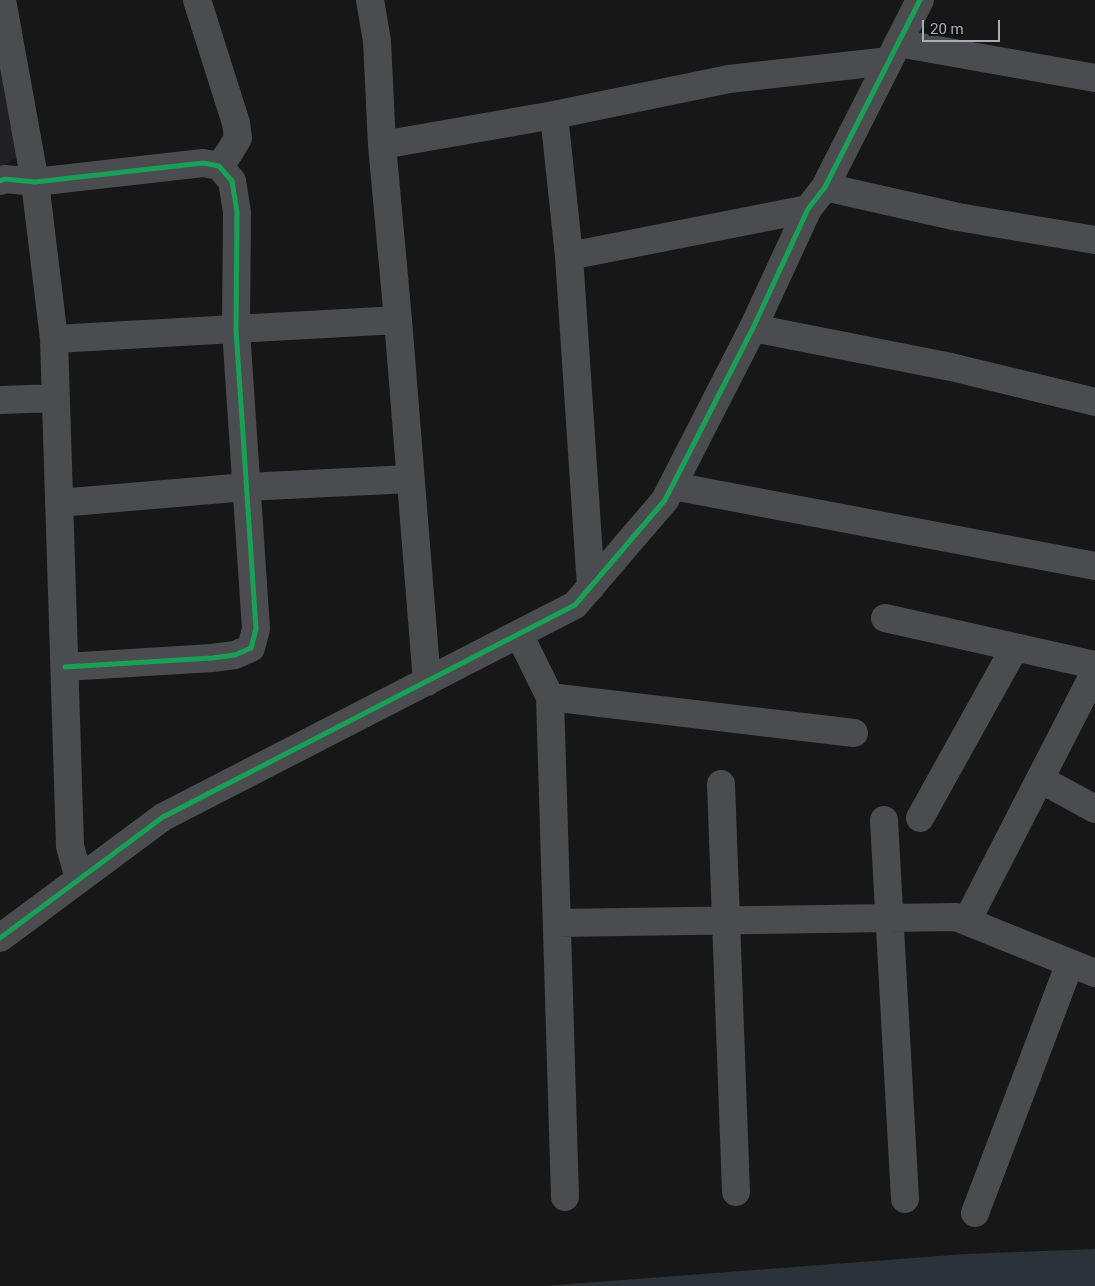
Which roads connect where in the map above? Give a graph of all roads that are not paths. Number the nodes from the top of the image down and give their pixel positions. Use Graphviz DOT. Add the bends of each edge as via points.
graph roads {
  1 [pos="2,0"];
  2 [pos="196,0"];
  3 [pos="370,0"];
  4 [pos="920,0"];
  5 [pos="893,52"];
  6 [pos="1095,78"];
  7 [pos="554,115"];
  8 [pos="382,145"];
  9 [pos="219,166"];
  10 [pos="0,181"];
  11 [pos="35,182"];
  12 [pos="825,187"];
  13 [pos="808,209"];
  14 [pos="1095,240"];
  15 [pos="568,256"];
  16 [pos="398,320"];
  17 [pos="753,328"];
  18 [pos="236,330"];
  19 [pos="54,339"];
  20 [pos="56,398"];
  21 [pos="0,400"];
  22 [pos="1095,402"];
  23 [pos="410,479"];
  24 [pos="673,486"];
  25 [pos="246,487"];
  26 [pos="59,503"];
  27 [pos="1095,566"];
  28 [pos="591,587"];
  29 [pos="885,618"];
  30 [pos="519,634"];
  31 [pos="1015,647"];
  32 [pos="1095,665"];
  33 [pos="64,667"];
  34 [pos="1095,672"];
  35 [pos="427,682"];
  36 [pos="550,697"];
  37 [pos="854,733"];
  38 [pos="1040,779"];
  39 [pos="721,784"];
  40 [pos="1095,809"];
  41 [pos="920,818"];
  42 [pos="884,820"];
  43 [pos="79,879"];
  44 [pos="890,918"];
  45 [pos="726,920"];
  46 [pos="967,921"];
  47 [pos="557,923"];
  48 [pos="0,938"];
  49 [pos="1083,968"];
  50 [pos="736,1192"];
  51 [pos="565,1197"];
  52 [pos="905,1199"];
  53 [pos="975,1213"];
  1 -- 11 [label="street"];
  2 -- 9 [label="street" via="236,123 238,138"];
  3 -- 8 [label="street" via="377,41"];
  4 -- 5 [label="street"];
  5 -- 6 [label="street"];
  5 -- 7 [label="street" via="729,79"];
  5 -- 12 [label="street"];
  7 -- 8 [label="street"];
  7 -- 15 [label="street"];
  8 -- 16 [label="street"];
  9 -- 11 [label="street" via="203,163"];
  9 -- 18 [label="street" via="232,181 237,212"];
  10 -- 11 [label="street"];
  11 -- 19 [label="street"];
  12 -- 13 [label="street"];
  12 -- 14 [label="street" via="958,217"];
  13 -- 15 [label="street"];
  13 -- 17 [label="street"];
  15 -- 28 [label="street"];
  16 -- 18 [label="street"];
  16 -- 23 [label="street"];
  17 -- 22 [label="street" via="951,368"];
  17 -- 24 [label="street"];
  18 -- 19 [label="street"];
  18 -- 25 [label="street"];
  19 -- 20 [label="street"];
  20 -- 21 [label="street"];
  20 -- 26 [label="street"];
  23 -- 25 [label="street"];
  23 -- 35 [label="street"];
  24 -- 27 [label="street"];
  24 -- 28 [label="street" via="665,500"];
  25 -- 26 [label="street"];
  25 -- 33 [label="street" via="256,629 251,648 236,655 212,658"];
  26 -- 33 [label="street"];
  28 -- 30 [label="street" via="576,605"];
  29 -- 31 [label="street"];
  30 -- 35 [label="street"];
  30 -- 36 [label="street"];
  31 -- 32 [label="street"];
  31 -- 41 [label="street"];
  33 -- 43 [label="street" via="70,846"];
  34 -- 38 [label="street"];
  35 -- 43 [label="street" via="163,817"];
  36 -- 37 [label="street"];
  36 -- 47 [label="street"];
  38 -- 40 [label="street"];
  38 -- 46 [label="street"];
  39 -- 45 [label="street"];
  42 -- 44 [label="street"];
  43 -- 48 [label="street"];
  44 -- 45 [label="street"];
  44 -- 46 [label="street" via="956,917"];
  44 -- 52 [label="street"];
  45 -- 47 [label="street"];
  45 -- 50 [label="street"];
  46 -- 49 [label="street"];
  47 -- 51 [label="street"];
  49 -- 53 [label="street"];
}
